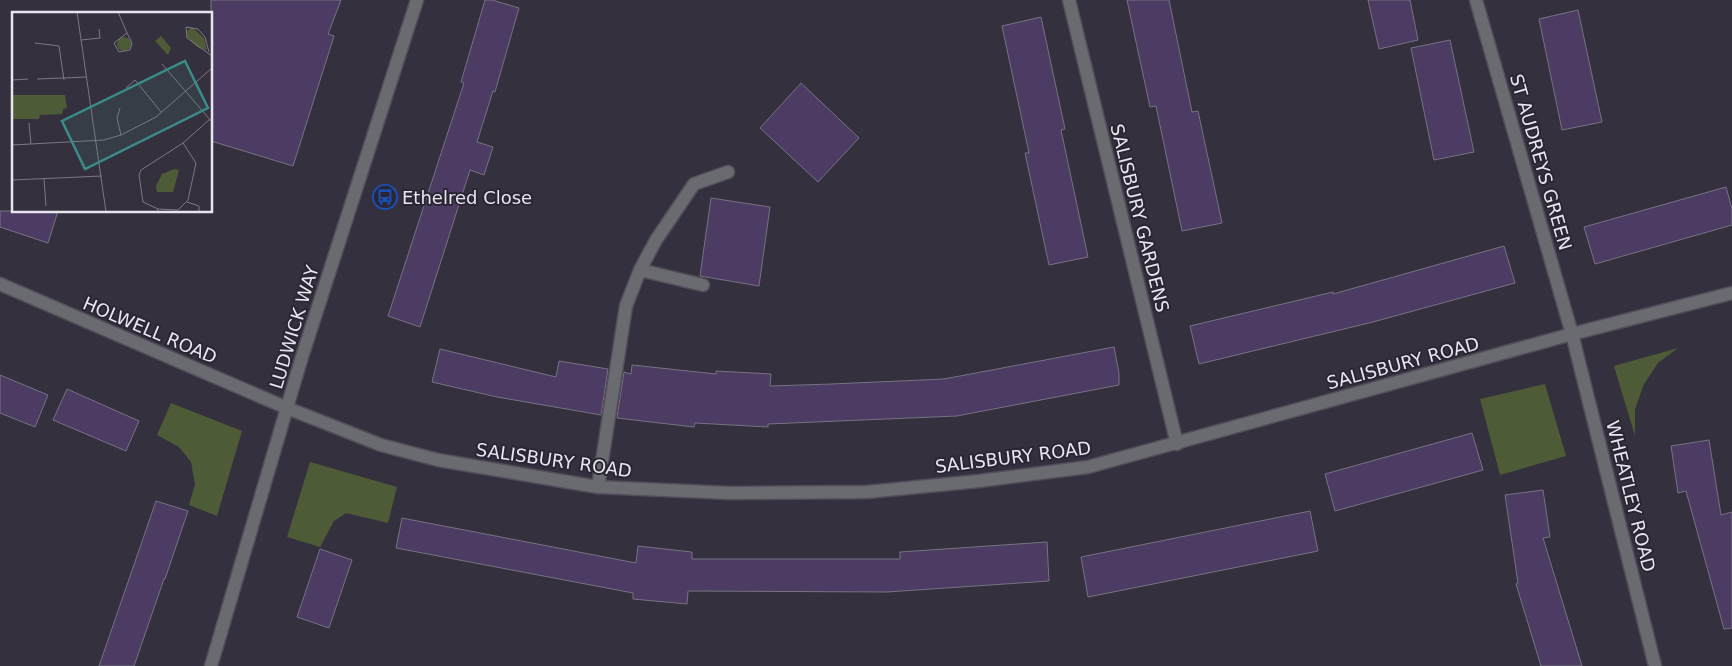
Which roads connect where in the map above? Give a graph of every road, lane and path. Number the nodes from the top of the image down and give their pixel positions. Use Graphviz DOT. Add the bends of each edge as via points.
graph roads {
  1 [pos="417,0"];
  2 [pos="1069,0"];
  3 [pos="1476,0"];
  4 [pos="728,172"];
  5 [pos="640,270"];
  6 [pos="0,284"];
  7 [pos="703,285"];
  8 [pos="1732,293"];
  9 [pos="1572,334"];
  10 [pos="287,408"];
  11 [pos="1177,444"];
  12 [pos="598,487"];
  13 [pos="211,666"];
  14 [pos="1655,666"];
  1 -- 10 [label="street, LUDWICK WAY"];
  2 -- 11 [label="street, SALISBURY GARDENS"];
  3 -- 9 [label="street, ST AUDREYS GREEN"];
  4 -- 5 [label="street" via="694,184"];
  5 -- 7 [label="street"];
  5 -- 12 [label="street" via="626,306"];
  6 -- 10 [label="street, HOLWELL ROAD"];
  8 -- 9 [label="street, SALISBURY ROAD"];
  9 -- 11 [label="street, SALISBURY ROAD"];
  9 -- 14 [label="street, WHEATLEY ROAD"];
  10 -- 12 [label="street, SALISBURY ROAD" via="381,444 438,460"];
  10 -- 13 [label="street, LUDWICK WAY"];
  11 -- 12 [label="street, SALISBURY ROAD" via="1088,467 867,492 730,493"];
}
